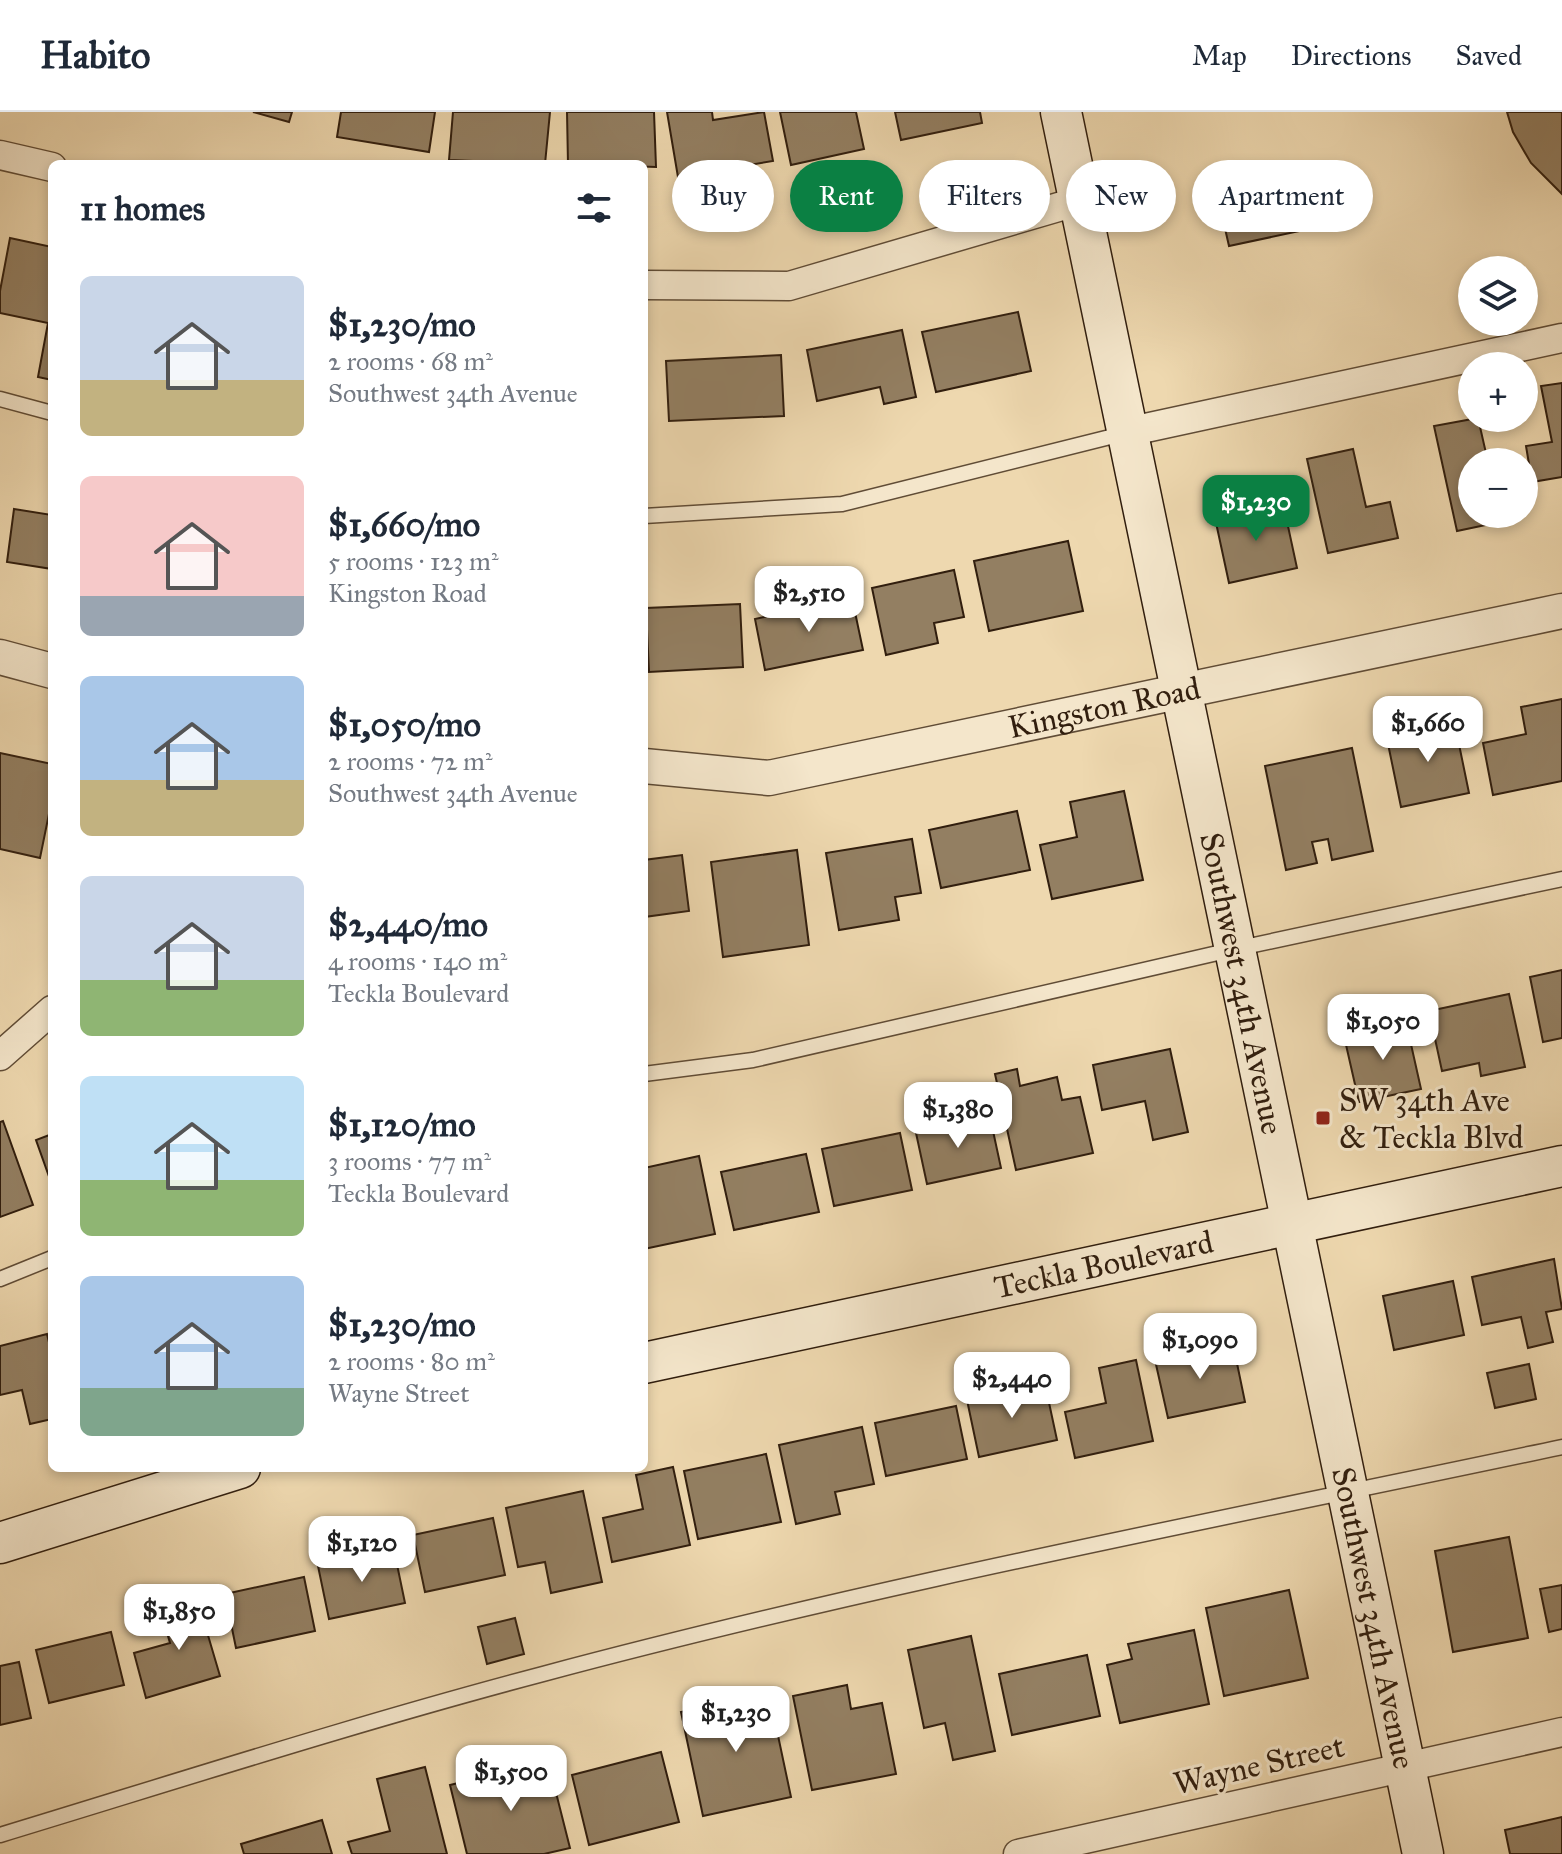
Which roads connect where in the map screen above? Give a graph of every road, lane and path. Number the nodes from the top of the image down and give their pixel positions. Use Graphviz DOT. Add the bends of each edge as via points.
graph roads {
  1 [pos="1061,112"];
  2 [pos="0,155"];
  3 [pos="1071,160"];
  4 [pos="48,166"];
  5 [pos="1066,205"];
  6 [pos="1085,232"];
  7 [pos="648,285"];
  8 [pos="1562,338"];
  9 [pos="0,399"];
  10 [pos="48,412"];
  11 [pos="1127,432"];
  12 [pos="648,516"];
  13 [pos="1562,611"];
  14 [pos="0,657"];
  15 [pos="48,670"];
  16 [pos="1181,691"];
  17 [pos="648,766"];
  18 [pos="1562,879"];
  19 [pos="1235,949"];
  20 [pos="48,1014"];
  21 [pos="0,1056"];
  22 [pos="648,1073"];
  23 [pos="1562,1166"];
  24 [pos="1291,1223"];
  25 [pos="48,1260"];
  26 [pos="0,1279"];
  27 [pos="648,1362"];
  28 [pos="1562,1447"];
  29 [pos="227,1472"];
  30 [pos="1347,1493"];
  31 [pos="0,1543"];
  32 [pos="1562,1732"];
  33 [pos="1405,1767"];
  34 [pos="0,1835"];
  35 [pos="1018,1854"];
  36 [pos="1423,1854"];
  1 -- 3 [label="main road, Southwest 34th Avenue"];
  2 -- 4 [label="street"];
  5 -- 7 [label="street" via="789,286"];
  6 -- 11 [label="main road, Southwest 34th Avenue"];
  8 -- 11 [label="street"];
  9 -- 10 [label="lane"];
  11 -- 12 [label="lane" via="842,504"];
  11 -- 16 [label="main road, Southwest 34th Avenue"];
  13 -- 16 [label="street, Kingston Road"];
  14 -- 15 [label="street"];
  16 -- 17 [label="street, Kingston Road" via="769,778"];
  16 -- 19 [label="main road, Southwest 34th Avenue"];
  18 -- 19 [label="lane"];
  19 -- 22 [label="lane" via="753,1060"];
  19 -- 24 [label="main road, Southwest 34th Avenue"];
  20 -- 21 [label="street"];
  23 -- 24 [label="main road, Teckla Boulevard"];
  24 -- 27 [label="main road, Teckla Boulevard"];
  24 -- 30 [label="main road, Southwest 34th Avenue"];
  25 -- 26 [label="lane"];
  28 -- 30 [label="lane"];
  29 -- 31 [label="main road"];
  30 -- 33 [label="main road, Southwest 34th Avenue"];
  30 -- 34 [label="lane" via="771,1618 542,1674"];
  32 -- 33 [label="street, Wayne Street"];
  33 -- 35 [label="street, Wayne Street"];
  33 -- 36 [label="main road, Southwest 34th Avenue"];
}
